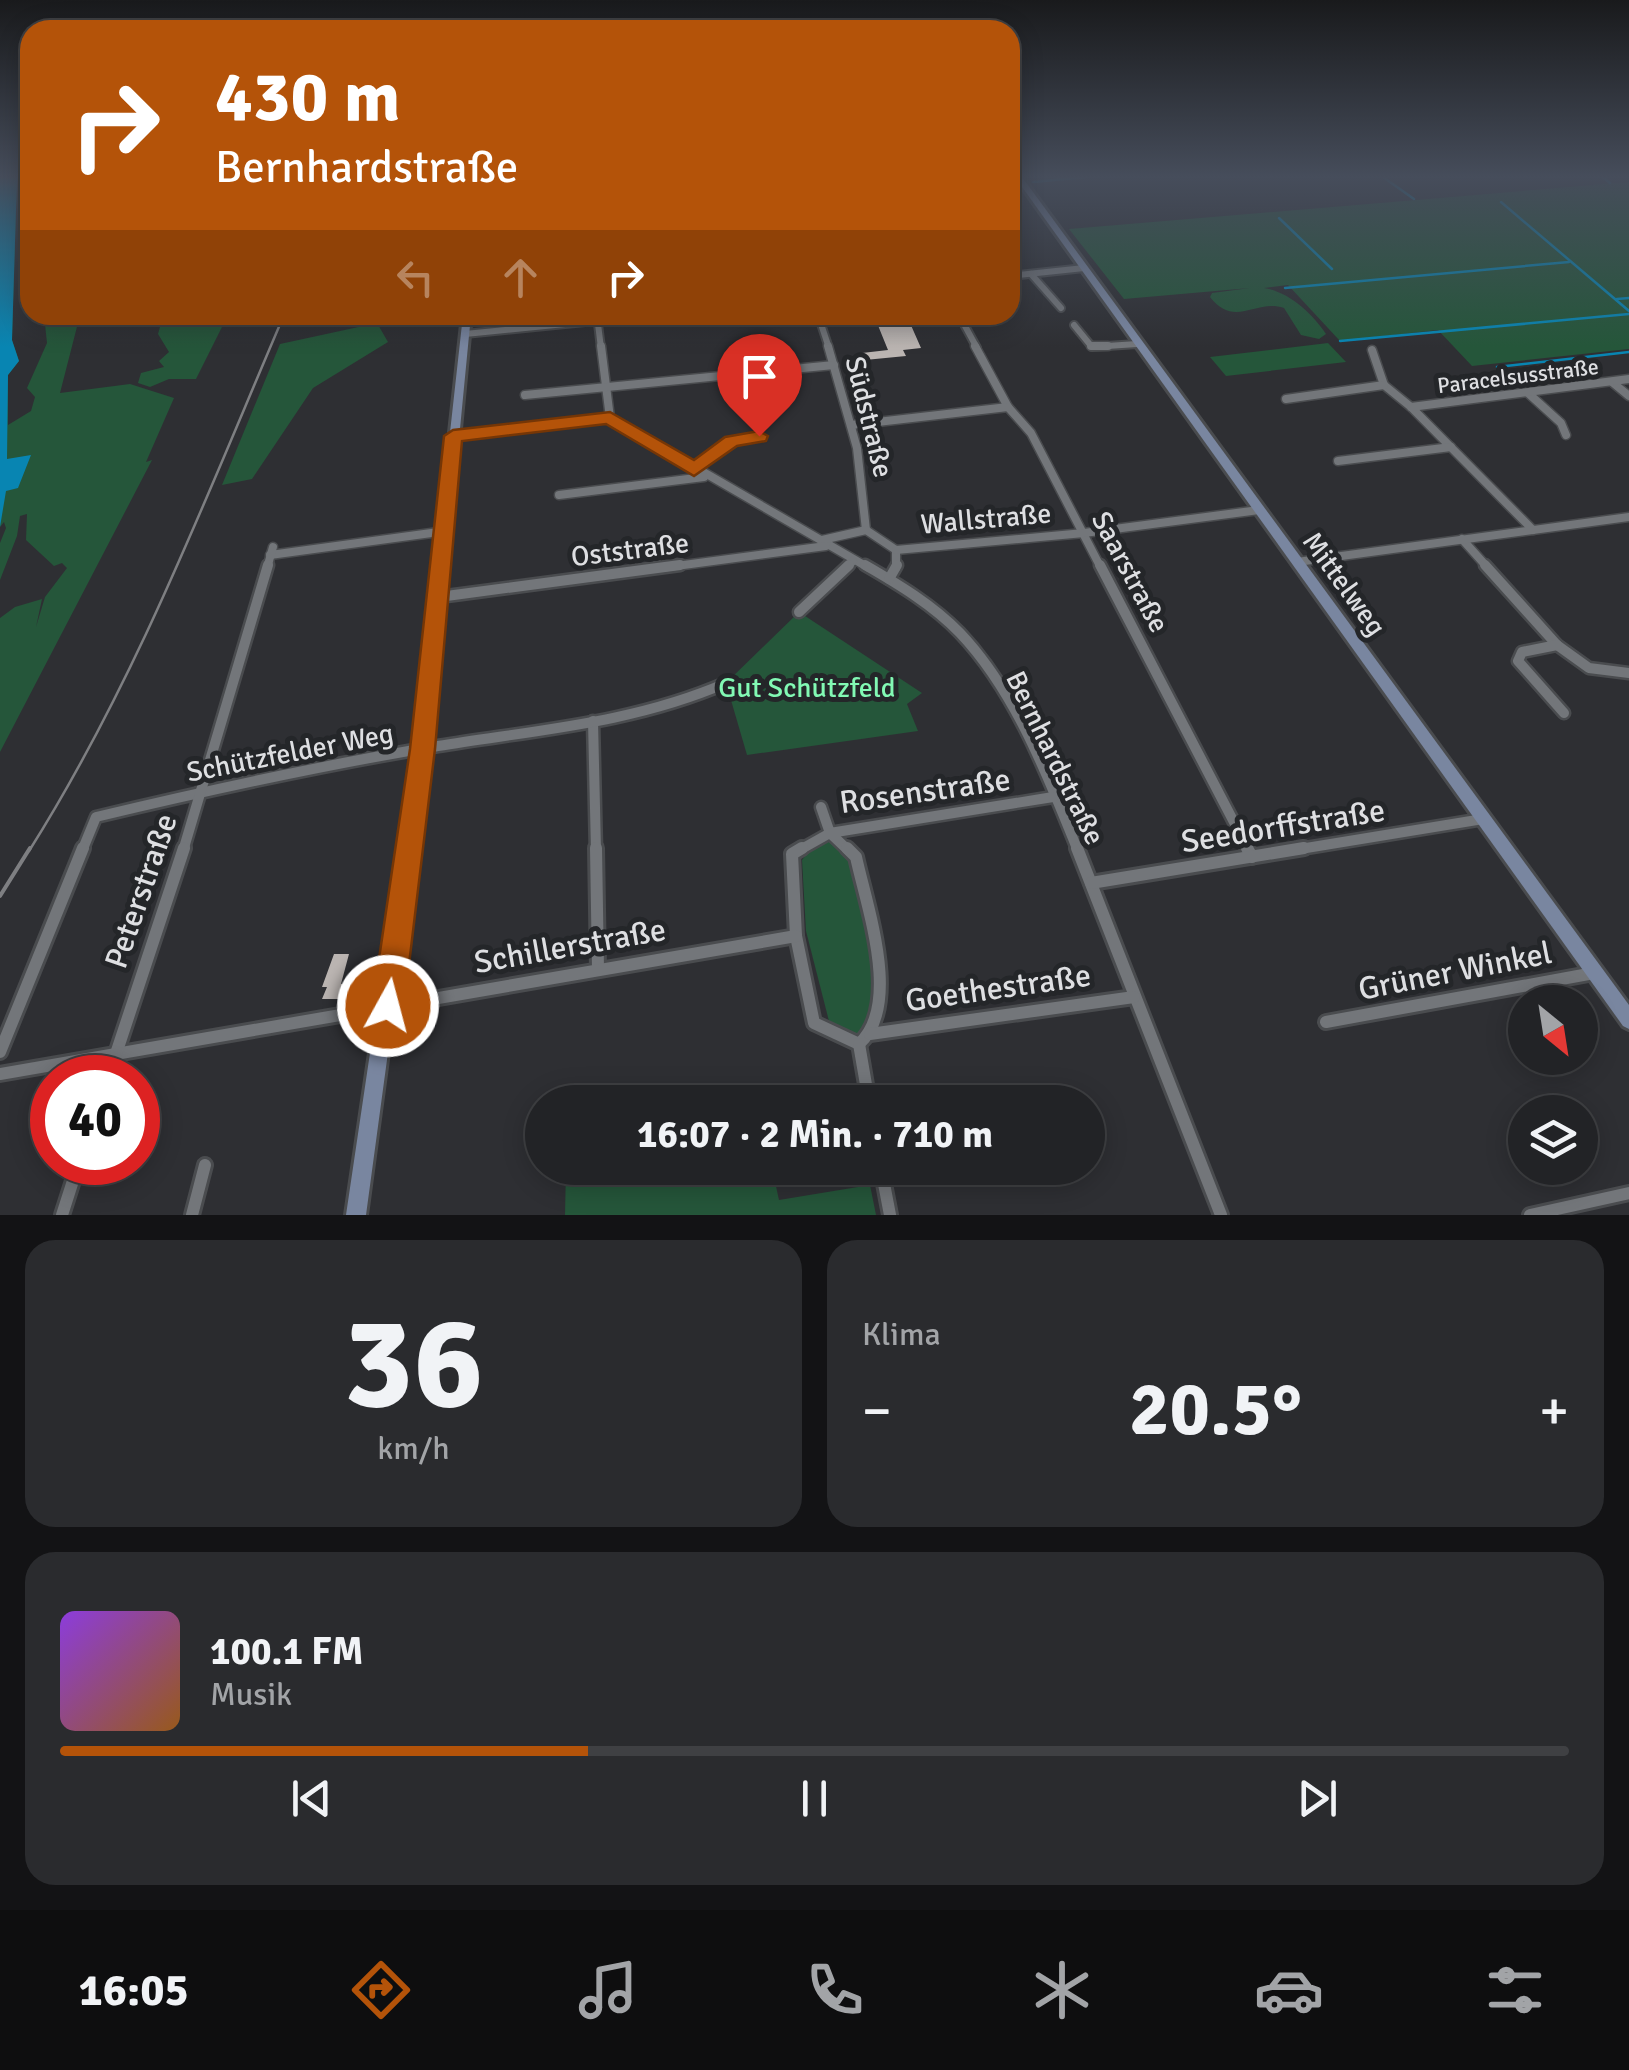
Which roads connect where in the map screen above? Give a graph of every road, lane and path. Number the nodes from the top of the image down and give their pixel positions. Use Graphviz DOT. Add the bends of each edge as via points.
graph roads {
  1 [pos="1059,234"];
  2 [pos="1084,268"];
  3 [pos="1032,274"];
  4 [pos="1020,275"];
  5 [pos="1061,308"];
  6 [pos="465,325"];
  7 [pos="539,325"];
  8 [pos="599,325"];
  9 [pos="821,325"];
  10 [pos="964,325"];
  11 [pos="1074,325"];
  12 [pos="464,334"];
  13 [pos="1137,344"];
  14 [pos="1372,350"];
  15 [pos="834,365"];
  16 [pos="1629,379"];
  17 [pos="1612,382"];
  18 [pos="608,384"];
  19 [pos="1384,386"];
  20 [pos="1528,393"];
  21 [pos="526,395"];
  22 [pos="1629,396"];
  23 [pos="1286,399"];
  24 [pos="1008,407"];
  25 [pos="1411,407"];
  26 [pos="610,418"];
  27 [pos="851,424"];
  28 [pos="1566,435"];
  29 [pos="453,436"];
  30 [pos="759,436"];
  31 [pos="1451,447"];
  32 [pos="1338,461"];
  33 [pos="694,469"];
  34 [pos="707,476"];
  35 [pos="559,495"];
  36 [pos="1259,510"];
  37 [pos="1629,516"];
  38 [pos="866,530"];
  39 [pos="1534,530"];
  40 [pos="446,531"];
  41 [pos="1084,532"];
  42 [pos="1462,539"];
  43 [pos="824,543"];
  44 [pos="896,550"];
  45 [pos="853,561"];
  46 [pos="1296,562"];
  47 [pos="889,579"];
  48 [pos="438,597"];
  49 [pos="799,612"];
  50 [pos="1557,645"];
  51 [pos="1629,673"];
  52 [pos="726,683"];
  53 [pos="1564,713"];
  54 [pos="592,721"];
  55 [pos="422,749"];
  56 [pos="204,792"];
  57 [pos="1053,797"];
  58 [pos="821,808"];
  59 [pos="96,817"];
  60 [pos="1483,820"];
  61 [pos="830,833"];
  62 [pos="1252,856"];
  63 [pos="1091,883"];
  64 [pos="796,936"];
  65 [pos="598,970"];
  66 [pos="1594,972"];
  67 [pos="1134,996"];
  68 [pos="388,1006"];
  69 [pos="1627,1014"];
  70 [pos="1326,1022"];
  71 [pos="864,1039"];
  72 [pos="0,1052"];
  73 [pos="115,1055"];
  74 [pos="125,1055"];
  75 [pos="30,1070"];
  76 [pos="0,1074"];
  77 [pos="868,1085"];
  78 [pos="205,1165"];
  79 [pos="72,1185"];
  80 [pos="884,1185"];
  81 [pos="1629,1194"];
  82 [pos="62,1215"];
  83 [pos="192,1215"];
  84 [pos="356,1215"];
  85 [pos="890,1215"];
  86 [pos="1221,1215"];
  87 [pos="1530,1215"];
  1 -- 2 [label="street, Mittelweg"];
  2 -- 3 [label="street"];
  2 -- 13 [label="street, Mittelweg"];
  3 -- 4 [label="street"];
  3 -- 5 [label="street"];
  6 -- 12 [label="street"];
  7 -- 12 [label="street"];
  8 -- 18 [label="street"];
  9 -- 15 [label="street, Südstraße"];
  10 -- 24 [label="street, Saarstraße"];
  11 -- 13 [label="street" via="1092,347"];
  12 -- 29 [label="street"];
  13 -- 36 [label="street, Mittelweg"];
  14 -- 19 [label="street"];
  15 -- 18 [label="street"];
  15 -- 27 [label="street, Südstraße"];
  16 -- 17 [label="street, Paracelsusstraße"];
  17 -- 20 [label="street, Paracelsusstraße"];
  17 -- 22 [label="street"];
  18 -- 21 [label="street"];
  18 -- 26 [label="street"];
  19 -- 23 [label="street"];
  19 -- 25 [label="street"];
  20 -- 25 [label="street, Paracelsusstraße"];
  20 -- 28 [label="street"];
  24 -- 27 [label="street"];
  24 -- 41 [label="street, Saarstraße" via="1031,433"];
  25 -- 31 [label="street"];
  26 -- 29 [label="street"];
  26 -- 33 [label="street, Bernhardstraße"];
  27 -- 38 [label="street, Südstraße"];
  29 -- 40 [label="street"];
  30 -- 33 [label="street" via="732,441"];
  31 -- 32 [label="street"];
  31 -- 39 [label="street"];
  33 -- 34 [label="street, Bernhardstraße"];
  34 -- 35 [label="street"];
  34 -- 43 [label="street, Bernhardstraße"];
  36 -- 41 [label="street, Wallstraße"];
  36 -- 46 [label="street, Mittelweg"];
  37 -- 39 [label="street"];
  38 -- 43 [label="street, Oststraße"];
  38 -- 44 [label="street"];
  39 -- 42 [label="street"];
  40 -- 48 [label="street"];
  40 -- 56 [label="street, Peterstraße" via="271,551"];
  41 -- 44 [label="street, Wallstraße"];
  41 -- 62 [label="street, Saarstraße"];
  42 -- 46 [label="street"];
  42 -- 50 [label="street"];
  43 -- 45 [label="street, Bernhardstraße"];
  43 -- 48 [label="street, Oststraße"];
  44 -- 47 [label="street" via="896,572"];
  45 -- 47 [label="street, Bernhardstraße"];
  45 -- 49 [label="street"];
  46 -- 60 [label="street, Mittelweg"];
  47 -- 57 [label="street, Bernhardstraße" via="965,639 1006,699"];
  48 -- 55 [label="street"];
  50 -- 51 [label="street" via="1588,668"];
  50 -- 53 [label="street" via="1522,652 1518,661"];
  52 -- 54 [label="street, Schützfelder Weg" via="697,698"];
  54 -- 55 [label="street, Schützfelder Weg"];
  54 -- 65 [label="street"];
  55 -- 56 [label="street, Schützfelder Weg"];
  55 -- 68 [label="street"];
  56 -- 59 [label="street, Schützfelder Weg"];
  56 -- 73 [label="street, Peterstraße"];
  57 -- 61 [label="street, Rosenstraße"];
  57 -- 63 [label="street, Bernhardstraße"];
  58 -- 61 [label="street, Rosenstraße"];
  59 -- 72 [label="street"];
  60 -- 62 [label="street, Seedorffstraße"];
  60 -- 66 [label="street, Mittelweg"];
  61 -- 64 [label="street" via="792,854"];
  61 -- 71 [label="street" via="856,857 878,957 880,1013"];
  62 -- 63 [label="street, Seedorffstraße"];
  63 -- 67 [label="street, Bernhardstraße"];
  64 -- 65 [label="street, Schillerstraße"];
  64 -- 71 [label="street" via="814,1023"];
  65 -- 68 [label="street, Schillerstraße"];
  66 -- 69 [label="street, Mittelweg"];
  66 -- 70 [label="street, Grüner Winkel"];
  67 -- 71 [label="street, Goethestraße"];
  67 -- 86 [label="street, Bernhardstraße"];
  68 -- 74 [label="street, Schillerstraße"];
  68 -- 84 [label="street"];
  71 -- 77 [label="street"];
  75 -- 76 [label="street, Schillerstraße"];
  78 -- 83 [label="street"];
  79 -- 82 [label="street"];
  80 -- 85 [label="street"];
  81 -- 87 [label="street"];
}
